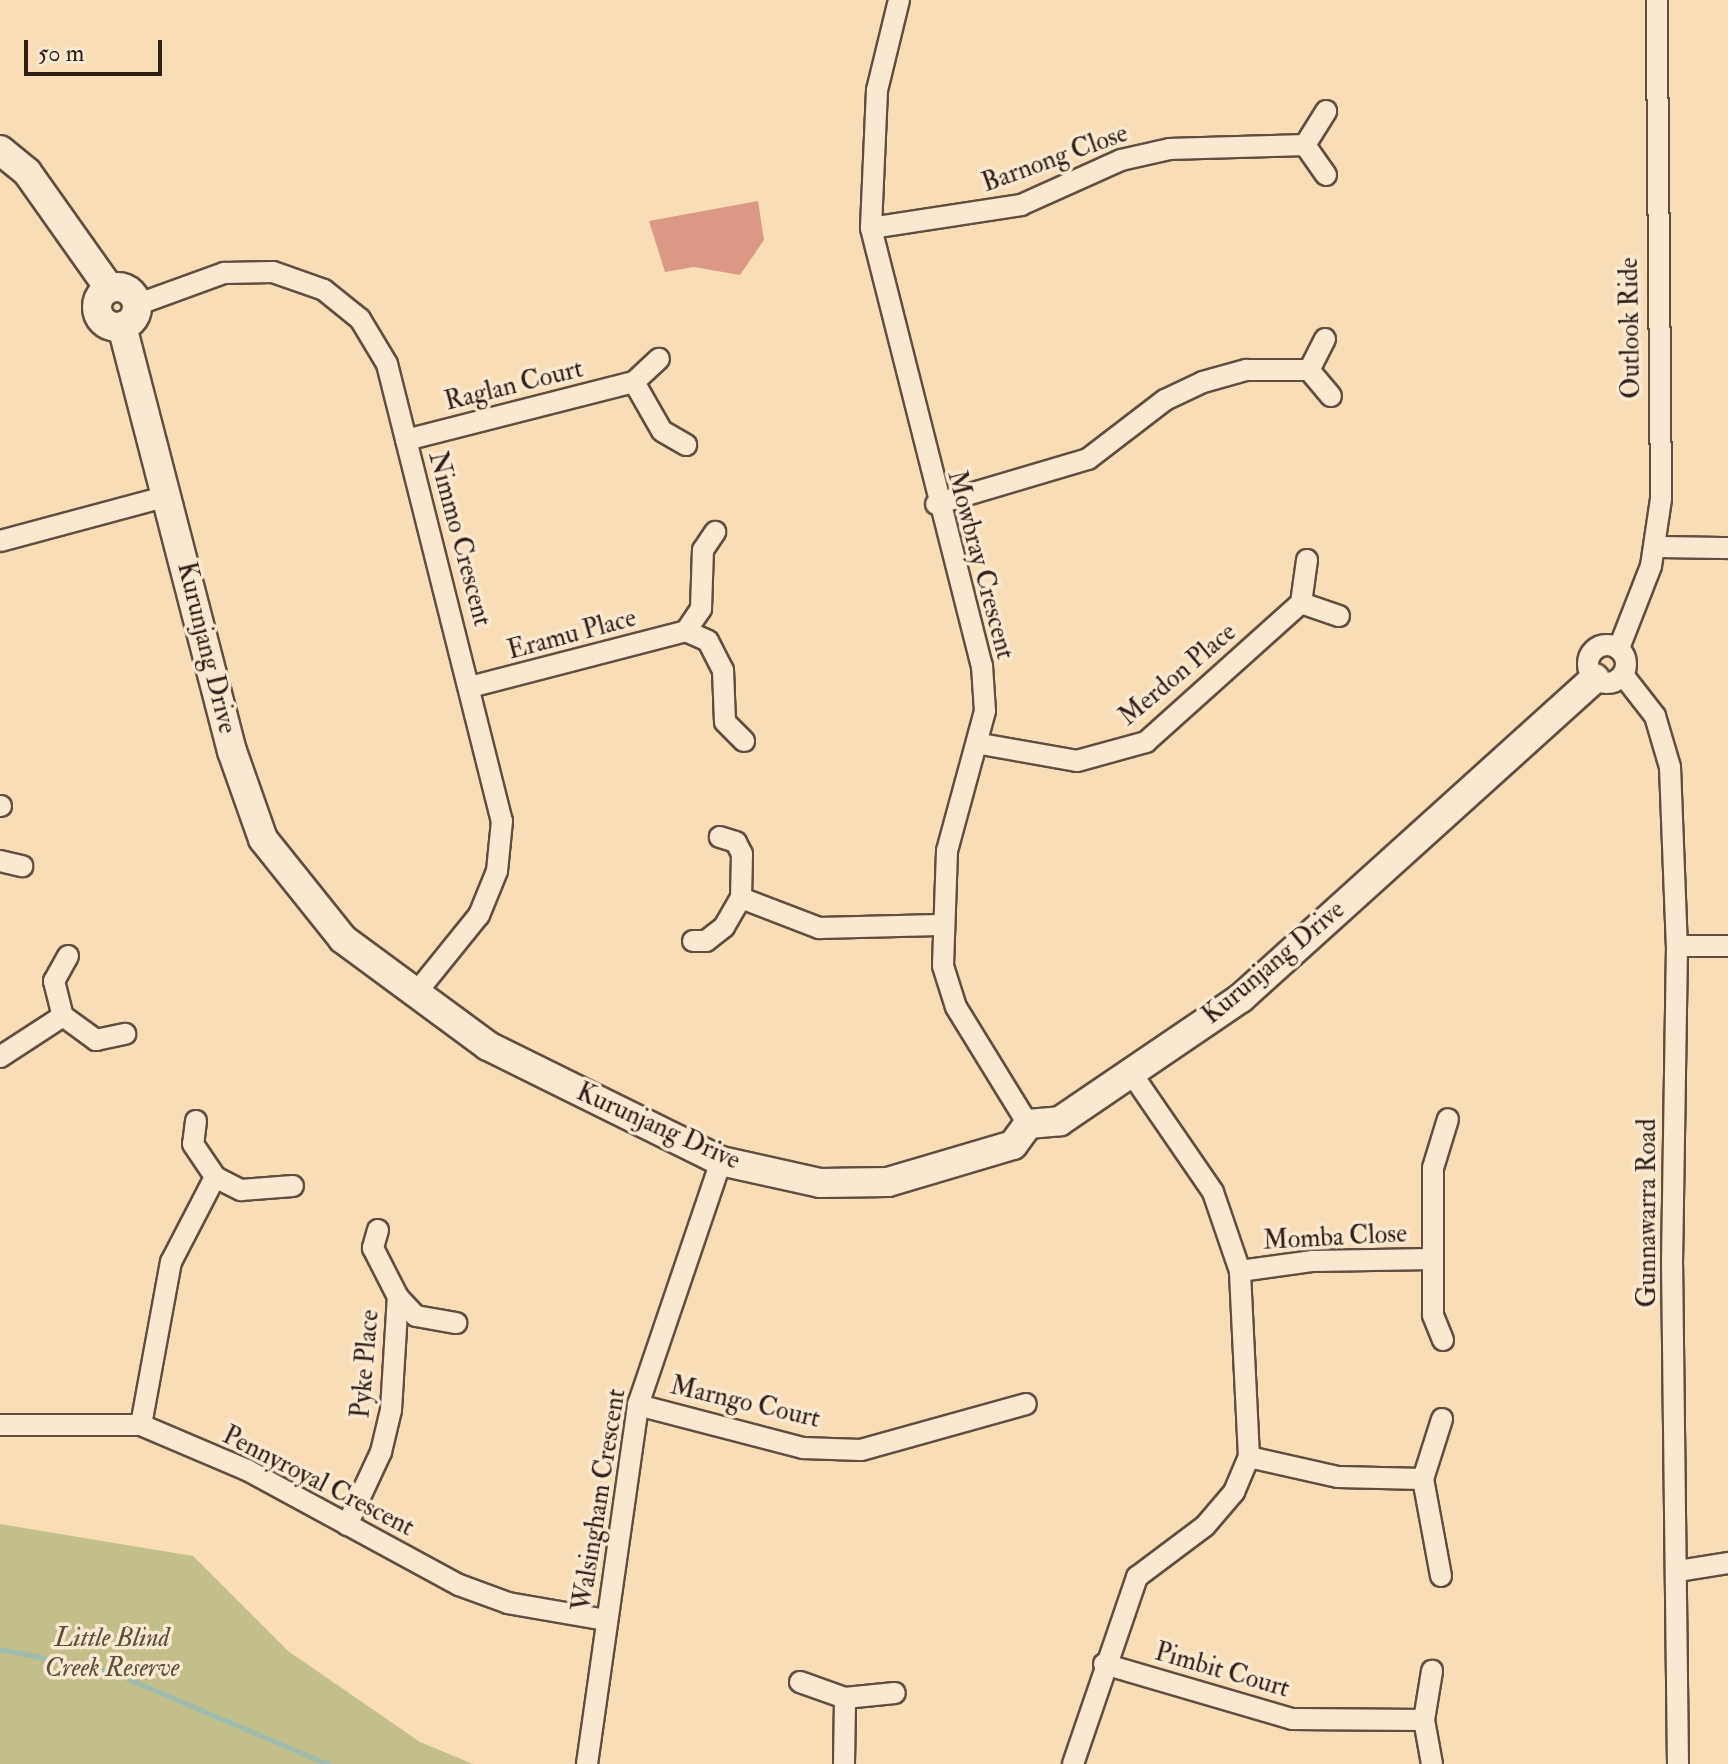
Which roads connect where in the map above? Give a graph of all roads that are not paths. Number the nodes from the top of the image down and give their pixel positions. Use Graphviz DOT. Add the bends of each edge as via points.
graph roads {
  1 [pos="899,0"];
  2 [pos="1657,0"];
  3 [pos="1326,111"];
  4 [pos="1305,145"];
  5 [pos="0,150"];
  6 [pos="1326,175"];
  7 [pos="871,228"];
  8 [pos="129,316"];
  9 [pos="1325,339"];
  10 [pos="659,359"];
  11 [pos="1309,370"];
  12 [pos="634,382"];
  13 [pos="1331,396"];
  14 [pos="406,440"];
  15 [pos="686,445"];
  16 [pos="168,496"];
  17 [pos="936,504"];
  18 [pos="715,532"];
  19 [pos="0,541"];
  20 [pos="1654,547"];
  21 [pos="1728,548"];
  22 [pos="1307,560"];
  23 [pos="1301,603"];
  24 [pos="1339,616"];
  25 [pos="686,631"];
  26 [pos="1619,648"];
  27 [pos="1609,676"];
  28 [pos="470,687"];
  29 [pos="744,741"];
  30 [pos="981,744"];
  31 [pos="720,837"];
  32 [pos="0,861"];
  33 [pos="22,866"];
  34 [pos="741,898"];
  35 [pos="939,925"];
  36 [pos="693,941"];
  37 [pos="1677,946"];
  38 [pos="1728,946"];
  39 [pos="68,956"];
  40 [pos="416,993"];
  41 [pos="63,1016"];
  42 [pos="125,1034"];
  43 [pos="0,1057"];
  44 [pos="1132,1074"];
  45 [pos="1448,1119"];
  46 [pos="196,1121"];
  47 [pos="1028,1124"];
  48 [pos="721,1161"];
  49 [pos="215,1177"];
  50 [pos="293,1186"];
  51 [pos="378,1230"];
  52 [pos="1433,1259"];
  53 [pos="1240,1271"];
  54 [pos="398,1297"];
  55 [pos="456,1323"];
  56 [pos="1443,1340"];
  57 [pos="1026,1404"];
  58 [pos="638,1405"];
  59 [pos="1442,1419"];
  60 [pos="0,1425"];
  61 [pos="141,1425"];
  62 [pos="1249,1457"];
  63 [pos="1423,1479"];
  64 [pos="347,1525"];
  65 [pos="1728,1563"];
  66 [pos="1678,1571"];
  67 [pos="1441,1576"];
  68 [pos="606,1620"];
  69 [pos="1104,1664"];
  70 [pos="1432,1671"];
  71 [pos="800,1682"];
  72 [pos="895,1693"];
  73 [pos="845,1698"];
  74 [pos="1424,1720"];
  75 [pos="587,1764"];
  76 [pos="844,1764"];
  77 [pos="1073,1764"];
  78 [pos="1432,1764"];
  79 [pos="1678,1764"];
  1 -- 7 [label="street, Mowbray Crescent" via="875,104"];
  2 -- 20 [label="street, Outlook Ride" via="1661,499"];
  3 -- 4 [label="street"];
  4 -- 6 [label="street"];
  4 -- 7 [label="street, Barnong Close" via="1170,149 1121,160 1021,205"];
  5 -- 8 [label="street" via="27,172 109,288 129,291"];
  7 -- 17 [label="street, Mowbray Crescent"];
  8 -- 14 [label="street, Nimmo Crescent" via="224,273 273,272 324,290 360,319 387,364"];
  8 -- 16 [label="street, Kurunjang Drive"];
  9 -- 11 [label="street"];
  10 -- 12 [label="street, Raglan Court"];
  11 -- 13 [label="street"];
  11 -- 17 [label="street" via="1246,370 1203,382 1165,400 1088,459"];
  12 -- 14 [label="street, Raglan Court"];
  12 -- 15 [label="street" via="662,431"];
  14 -- 28 [label="street, Nimmo Crescent"];
  16 -- 19 [label="street"];
  16 -- 40 [label="street, Kurunjang Drive" via="232,751 263,839 343,939"];
  17 -- 30 [label="street, Mowbray Crescent" via="982,666"];
  18 -- 25 [label="street" via="703,550 701,609"];
  20 -- 21 [label="street"];
  20 -- 26 [label="street, Outlook Ride"];
  22 -- 23 [label="street"];
  23 -- 24 [label="street"];
  23 -- 30 [label="street, Merdon Place" via="1146,742 1077,761"];
  25 -- 28 [label="street, Eramu Place"];
  25 -- 29 [label="street" via="708,641 723,670 725,722"];
  26 -- 27 [label="street"];
  26 -- 27 [label="street" via="1600,646 1591,654"];
  27 -- 37 [label="street, Gunnawarra Road" via="1655,716 1670,767"];
  27 -- 44 [label="street, Kurunjang Drive" via="1241,998"];
  28 -- 40 [label="street, Nimmo Crescent" via="502,821 497,871 479,915"];
  30 -- 35 [label="street, Mowbray Crescent" via="947,851"];
  31 -- 34 [label="street" via="736,842 742,854"];
  32 -- 33 [label="street"];
  34 -- 35 [label="street" via="819,928"];
  34 -- 36 [label="street" via="724,927 706,941"];
  35 -- 47 [label="street, Mowbray Crescent" via="956,1007"];
  37 -- 38 [label="street"];
  37 -- 66 [label="street, Gunnawarra Road" via="1672,1259"];
  39 -- 41 [label="street" via="54,981"];
  40 -- 48 [label="street, Kurunjang Drive" via="488,1046"];
  41 -- 42 [label="street" via="96,1040"];
  41 -- 43 [label="street"];
  44 -- 47 [label="street, Kurunjang Drive" via="1060,1121"];
  44 -- 53 [label="street" via="1213,1192"];
  45 -- 52 [label="street, Momba Close" via="1433,1168"];
  46 -- 49 [label="street" via="193,1144"];
  47 -- 48 [label="street, Kurunjang Drive" via="1013,1145 888,1182 820,1183"];
  48 -- 58 [label="street, Walsingham Crescent"];
  49 -- 50 [label="street" via="241,1190"];
  49 -- 61 [label="street" via="171,1262"];
  51 -- 54 [label="street, Pyke Place" via="373,1248"];
  52 -- 53 [label="street, Momba Close"];
  52 -- 56 [label="street, Momba Close" via="1433,1315"];
  53 -- 62 [label="street"];
  54 -- 55 [label="street, Pyke Place" via="416,1316"];
  54 -- 64 [label="street, Pyke Place" via="391,1410 381,1452"];
  57 -- 58 [label="street, Marngo Court" via="861,1450 803,1448"];
  58 -- 68 [label="street, Walsingham Crescent"];
  59 -- 63 [label="street"];
  60 -- 61 [label="street, Pennyroyal Crescent"];
  61 -- 64 [label="street, Pennyroyal Crescent"];
  62 -- 63 [label="street" via="1338,1477"];
  62 -- 69 [label="street" via="1234,1492 1205,1526 1137,1577"];
  63 -- 67 [label="street"];
  64 -- 68 [label="street, Pennyroyal Crescent" via="508,1603"];
  65 -- 66 [label="street"];
  66 -- 79 [label="street, Gunnawarra Road"];
  68 -- 75 [label="street, Walsingham Crescent"];
  69 -- 74 [label="street, Pimbit Court" via="1292,1719"];
  69 -- 77 [label="street"];
  70 -- 74 [label="street"];
  71 -- 73 [label="street"];
  72 -- 73 [label="street"];
  73 -- 76 [label="street"];
  74 -- 78 [label="street"];
}
